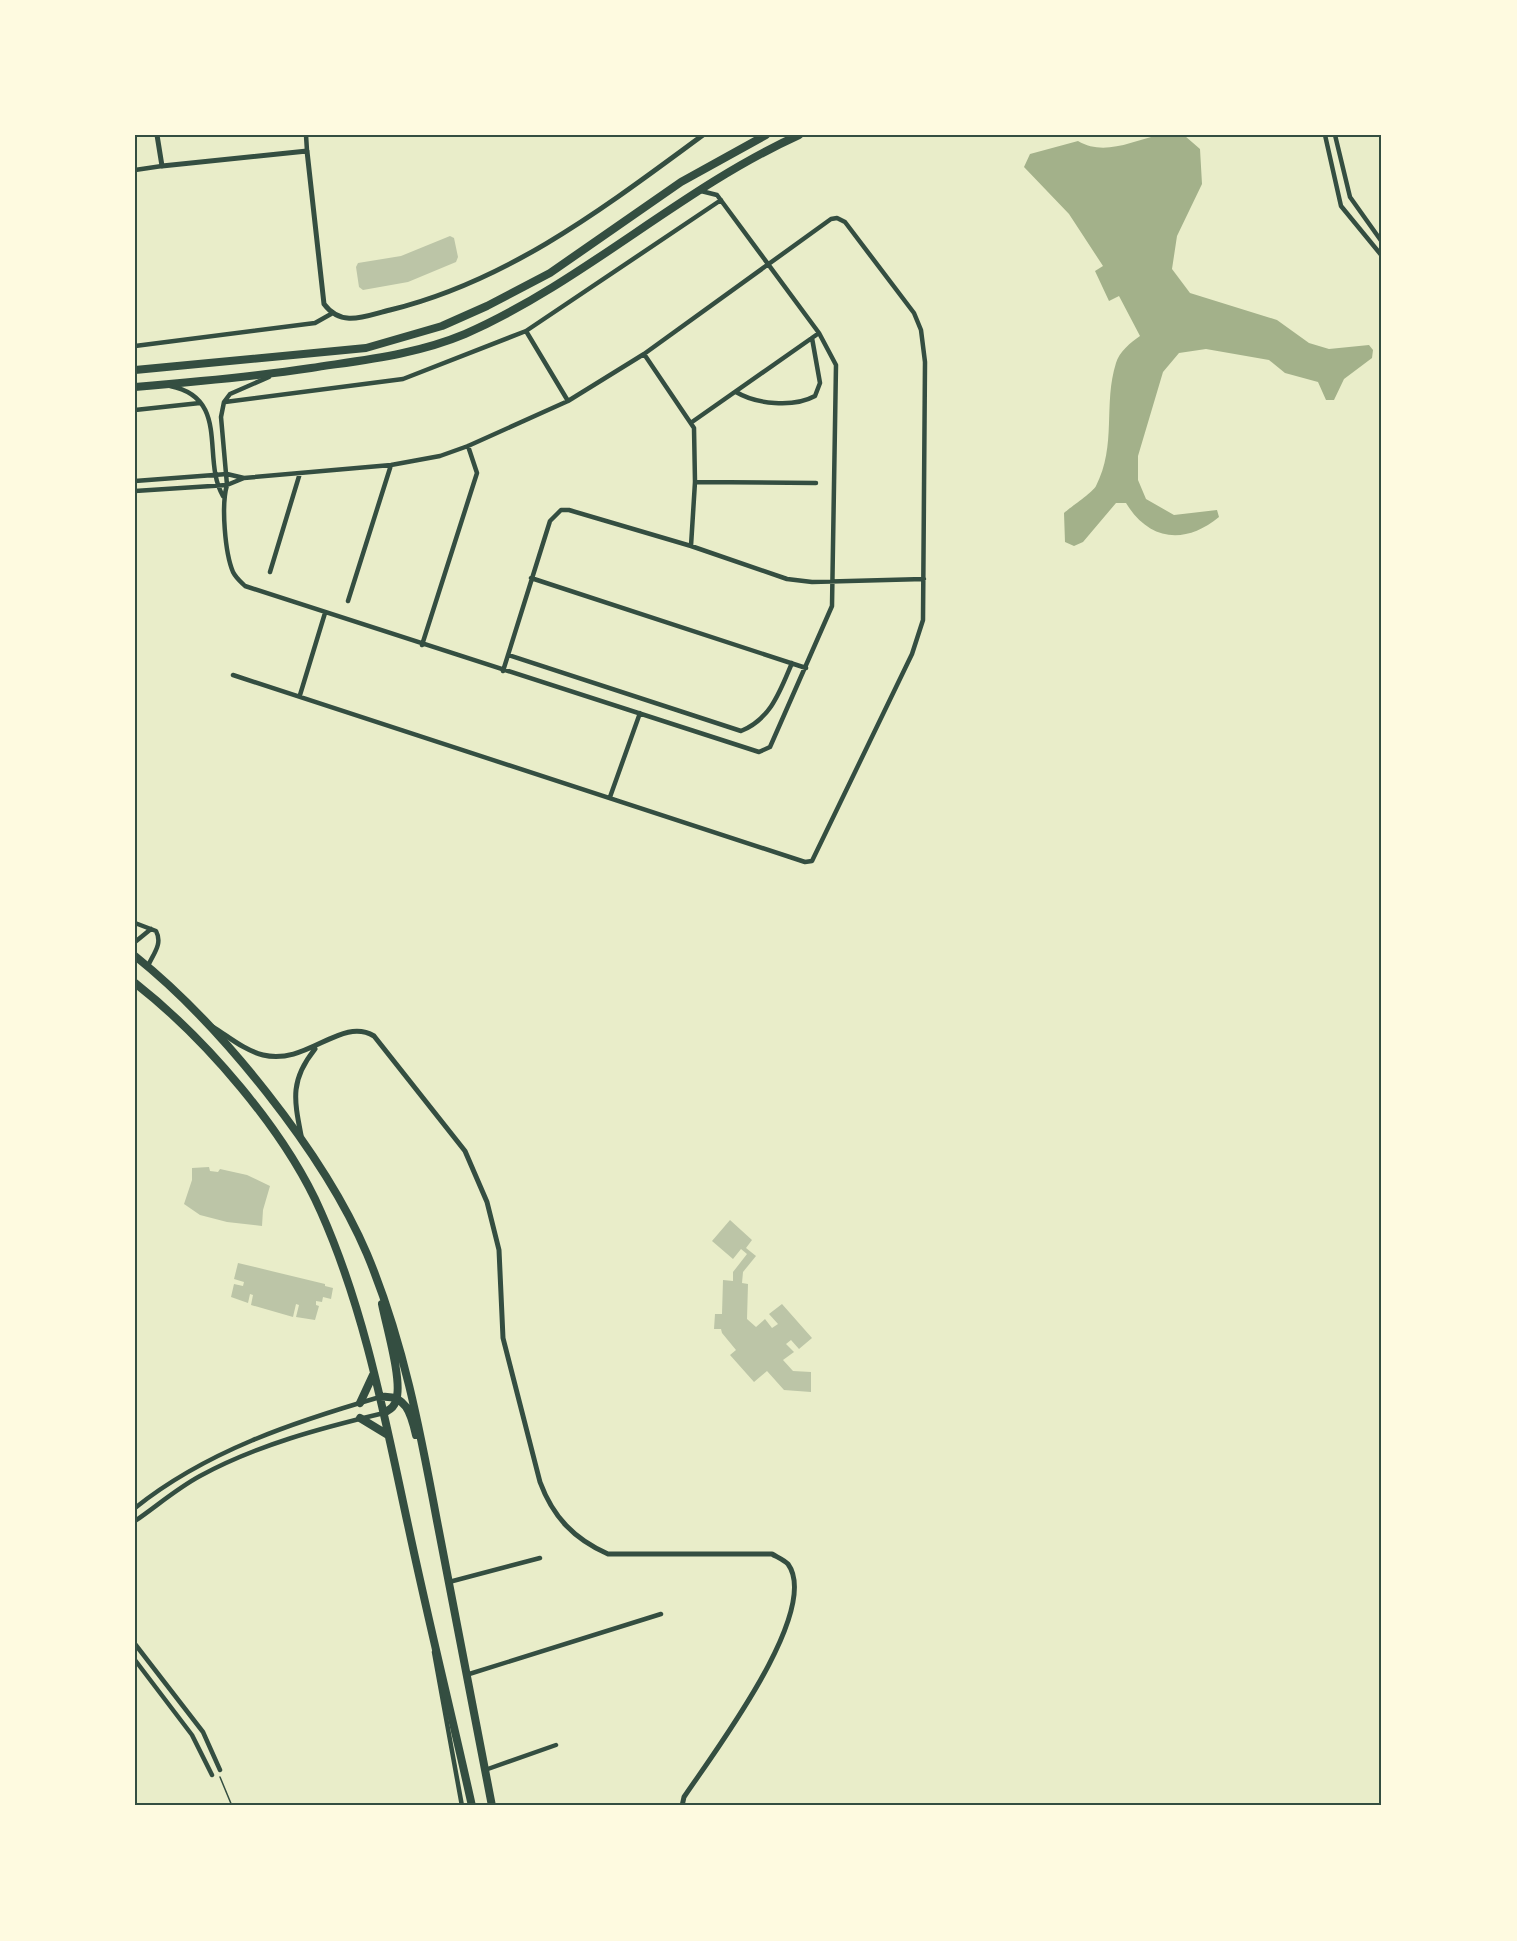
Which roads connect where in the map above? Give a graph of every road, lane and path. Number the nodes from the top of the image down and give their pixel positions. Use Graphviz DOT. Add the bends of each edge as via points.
graph roads {
  1 [pos="157,135"];
  2 [pos="703,135"];
  3 [pos="766,135"];
  4 [pos="799,135"];
  5 [pos="1325,135"];
  6 [pos="1335,135"];
  7 [pos="306,137"];
  8 [pos="307,151"];
  9 [pos="162,166"];
  10 [pos="135,170"];
  11 [pos="722,175"];
  12 [pos="697,190"];
  13 [pos="717,195"];
  14 [pos="721,200"];
  15 [pos="1382,242"];
  16 [pos="1382,256"];
  17 [pos="767,263"];
  18 [pos="331,314"];
  19 [pos="526,331"];
  20 [pos="819,333"];
  21 [pos="812,338"];
  22 [pos="135,346"];
  23 [pos="644,354"];
  24 [pos="135,370"];
  25 [pos="275,375"];
  26 [pos="158,385"];
  27 [pos="135,387"];
  28 [pos="736,392"];
  29 [pos="568,401"];
  30 [pos="224,402"];
  31 [pos="200,403"];
  32 [pos="135,410"];
  33 [pos="692,422"];
  34 [pos="468,446"];
  35 [pos="391,465"];
  36 [pos="300,473"];
  37 [pos="226,474"];
  38 [pos="216,475"];
  39 [pos="244,478"];
  40 [pos="135,481"];
  41 [pos="695,482"];
  42 [pos="816,483"];
  43 [pos="227,484"];
  44 [pos="217,485"];
  45 [pos="135,491"];
  46 [pos="224,496"];
  47 [pos="691,546"];
  48 [pos="270,572"];
  49 [pos="531,578"];
  50 [pos="924,579"];
  51 [pos="834,581"];
  52 [pos="348,601"];
  53 [pos="326,613"];
  54 [pos="422,645"];
  55 [pos="508,655"];
  56 [pos="792,663"];
  57 [pos="806,668"];
  58 [pos="503,671"];
  59 [pos="233,675"];
  60 [pos="300,695"];
  61 [pos="640,713"];
  62 [pos="610,796"];
  63 [pos="135,923"];
  64 [pos="151,929"];
  65 [pos="135,942"];
  66 [pos="135,956"];
  67 [pos="148,966"];
  68 [pos="135,983"];
  69 [pos="202,1019"];
  70 [pos="316,1047"];
  71 [pos="302,1143"];
  72 [pos="377,1282"];
  73 [pos="374,1374"];
  74 [pos="380,1397"];
  75 [pos="398,1398"];
  76 [pos="360,1403"];
  77 [pos="384,1413"];
  78 [pos="360,1418"];
  79 [pos="388,1436"];
  80 [pos="432,1497"];
  81 [pos="135,1508"];
  82 [pos="135,1521"];
  83 [pos="540,1558"];
  84 [pos="448,1582"];
  85 [pos="661,1614"];
  86 [pos="432,1630"];
  87 [pos="135,1644"];
  88 [pos="135,1660"];
  89 [pos="466,1675"];
  90 [pos="556,1745"];
  91 [pos="220,1770"];
  92 [pos="484,1770"];
  93 [pos="212,1775"];
  94 [pos="232,1806"];
  95 [pos="462,1806"];
  96 [pos="472,1806"];
  97 [pos="492,1806"];
  98 [pos="682,1806"];
  1 -- 9 [label="street"];
  2 -- 18 [label="street" via="566,233 516,263 418,304 351,320"];
  3 -- 24 [label="highway" via="681,182 550,273 442,326 366,348"];
  4 -- 11 [label="highway"];
  5 -- 16 [label="street" via="1341,206"];
  6 -- 15 [label="street" via="1350,197"];
  7 -- 8 [label="street"];
  8 -- 9 [label="street"];
  8 -- 18 [label="street" via="324,304"];
  9 -- 10 [label="street"];
  11 -- 12 [label="highway"];
  11 -- 13 [label="street"];
  12 -- 13 [label="street"];
  12 -- 25 [label="highway" via="564,281 462,335 412,352"];
  13 -- 14 [label="street"];
  14 -- 17 [label="street"];
  14 -- 19 [label="street"];
  17 -- 20 [label="street"];
  17 -- 23 [label="street"];
  17 -- 50 [label="street" via="831,219 842,219 918,321 926,362"];
  18 -- 22 [label="street" via="315,323"];
  19 -- 29 [label="street"];
  19 -- 30 [label="street" via="403,379"];
  20 -- 21 [label="street"];
  20 -- 51 [label="street" via="836,365"];
  21 -- 28 [label="street"];
  21 -- 28 [label="street" via="820,383 815,396 807,400 763,402"];
  23 -- 29 [label="street"];
  23 -- 33 [label="street"];
  25 -- 26 [label="highway"];
  25 -- 30 [label="street" via="230,394"];
  26 -- 27 [label="highway"];
  26 -- 31 [label="street" via="187,392"];
  28 -- 33 [label="street"];
  29 -- 34 [label="street"];
  30 -- 37 [label="street" via="221,417"];
  31 -- 32 [label="street"];
  31 -- 38 [label="street" via="210,419"];
  33 -- 41 [label="street" via="696,435"];
  34 -- 35 [label="street" via="440,456"];
  34 -- 54 [label="street" via="477,473"];
  35 -- 36 [label="street"];
  35 -- 52 [label="street"];
  36 -- 39 [label="street"];
  36 -- 48 [label="street"];
  37 -- 38 [label="street"];
  37 -- 39 [label="street"];
  37 -- 43 [label="street"];
  38 -- 40 [label="street"];
  38 -- 44 [label="street"];
  39 -- 43 [label="street"];
  41 -- 42 [label="street"];
  41 -- 47 [label="street"];
  43 -- 44 [label="street"];
  43 -- 46 [label="street"];
  44 -- 45 [label="street"];
  44 -- 46 [label="street"];
  46 -- 53 [label="street" via="234,576 245,586"];
  47 -- 49 [label="street" via="569,510 554,514"];
  47 -- 51 [label="street" via="787,579"];
  49 -- 55 [label="street"];
  49 -- 56 [label="street"];
  50 -- 51 [label="street"];
  50 -- 62 [label="street" via="923,620 912,654 812,861 805,862"];
  51 -- 57 [label="street" via="832,606"];
  53 -- 54 [label="street"];
  53 -- 60 [label="street"];
  54 -- 58 [label="street"];
  55 -- 56 [label="street" via="741,731 755,725 774,704"];
  55 -- 58 [label="street"];
  56 -- 57 [label="street"];
  57 -- 61 [label="street" via="766,751"];
  58 -- 61 [label="street"];
  59 -- 60 [label="street"];
  60 -- 62 [label="street"];
  61 -- 62 [label="street"];
  63 -- 64 [label="street"];
  64 -- 65 [label="street"];
  64 -- 67 [label="street" via="160,941"];
  66 -- 67 [label="highway"];
  67 -- 69 [label="highway"];
  68 -- 73 [label="highway" via="165,1006 222,1065 299,1169 340,1257"];
  69 -- 70 [label="street" via="264,1055 287,1056"];
  69 -- 71 [label="highway"];
  70 -- 71 [label="street" via="302,1066 295,1086"];
  70 -- 98 [label="street" via="353,1029 374,1036 465,1151 494,1225 503,1338 538,1473 547,1502 563,1524 589,1545 608,1554 772,1554 787,1563 793,1575 795,1592 789,1624 735,1723 684,1797"];
  71 -- 72 [label="highway" via="346,1212"];
  72 -- 75 [label="highway"];
  72 -- 80 [label="highway" via="412,1390"];
  73 -- 74 [label="highway"];
  73 -- 76 [label="highway"];
  74 -- 75 [label="highway"];
  74 -- 76 [label="street"];
  74 -- 77 [label="highway"];
  75 -- 77 [label="highway"];
  75 -- 80 [label="highway" via="411,1417"];
  76 -- 81 [label="street" via="224,1452 169,1483"];
  77 -- 78 [label="street"];
  77 -- 79 [label="highway"];
  78 -- 79 [label="highway"];
  78 -- 82 [label="street" via="261,1448 221,1466 173,1492"];
  79 -- 86 [label="highway"];
  80 -- 84 [label="highway"];
  83 -- 84 [label="street"];
  84 -- 89 [label="highway"];
  85 -- 89 [label="street"];
  86 -- 95 [label="street" via="435,1667"];
  86 -- 96 [label="highway"];
  87 -- 91 [label="street" via="203,1732"];
  88 -- 93 [label="street" via="192,1735"];
  89 -- 92 [label="highway"];
  90 -- 92 [label="street"];
  91 -- 94 [label="path" via="221,1784"];
  92 -- 97 [label="highway"];
}
